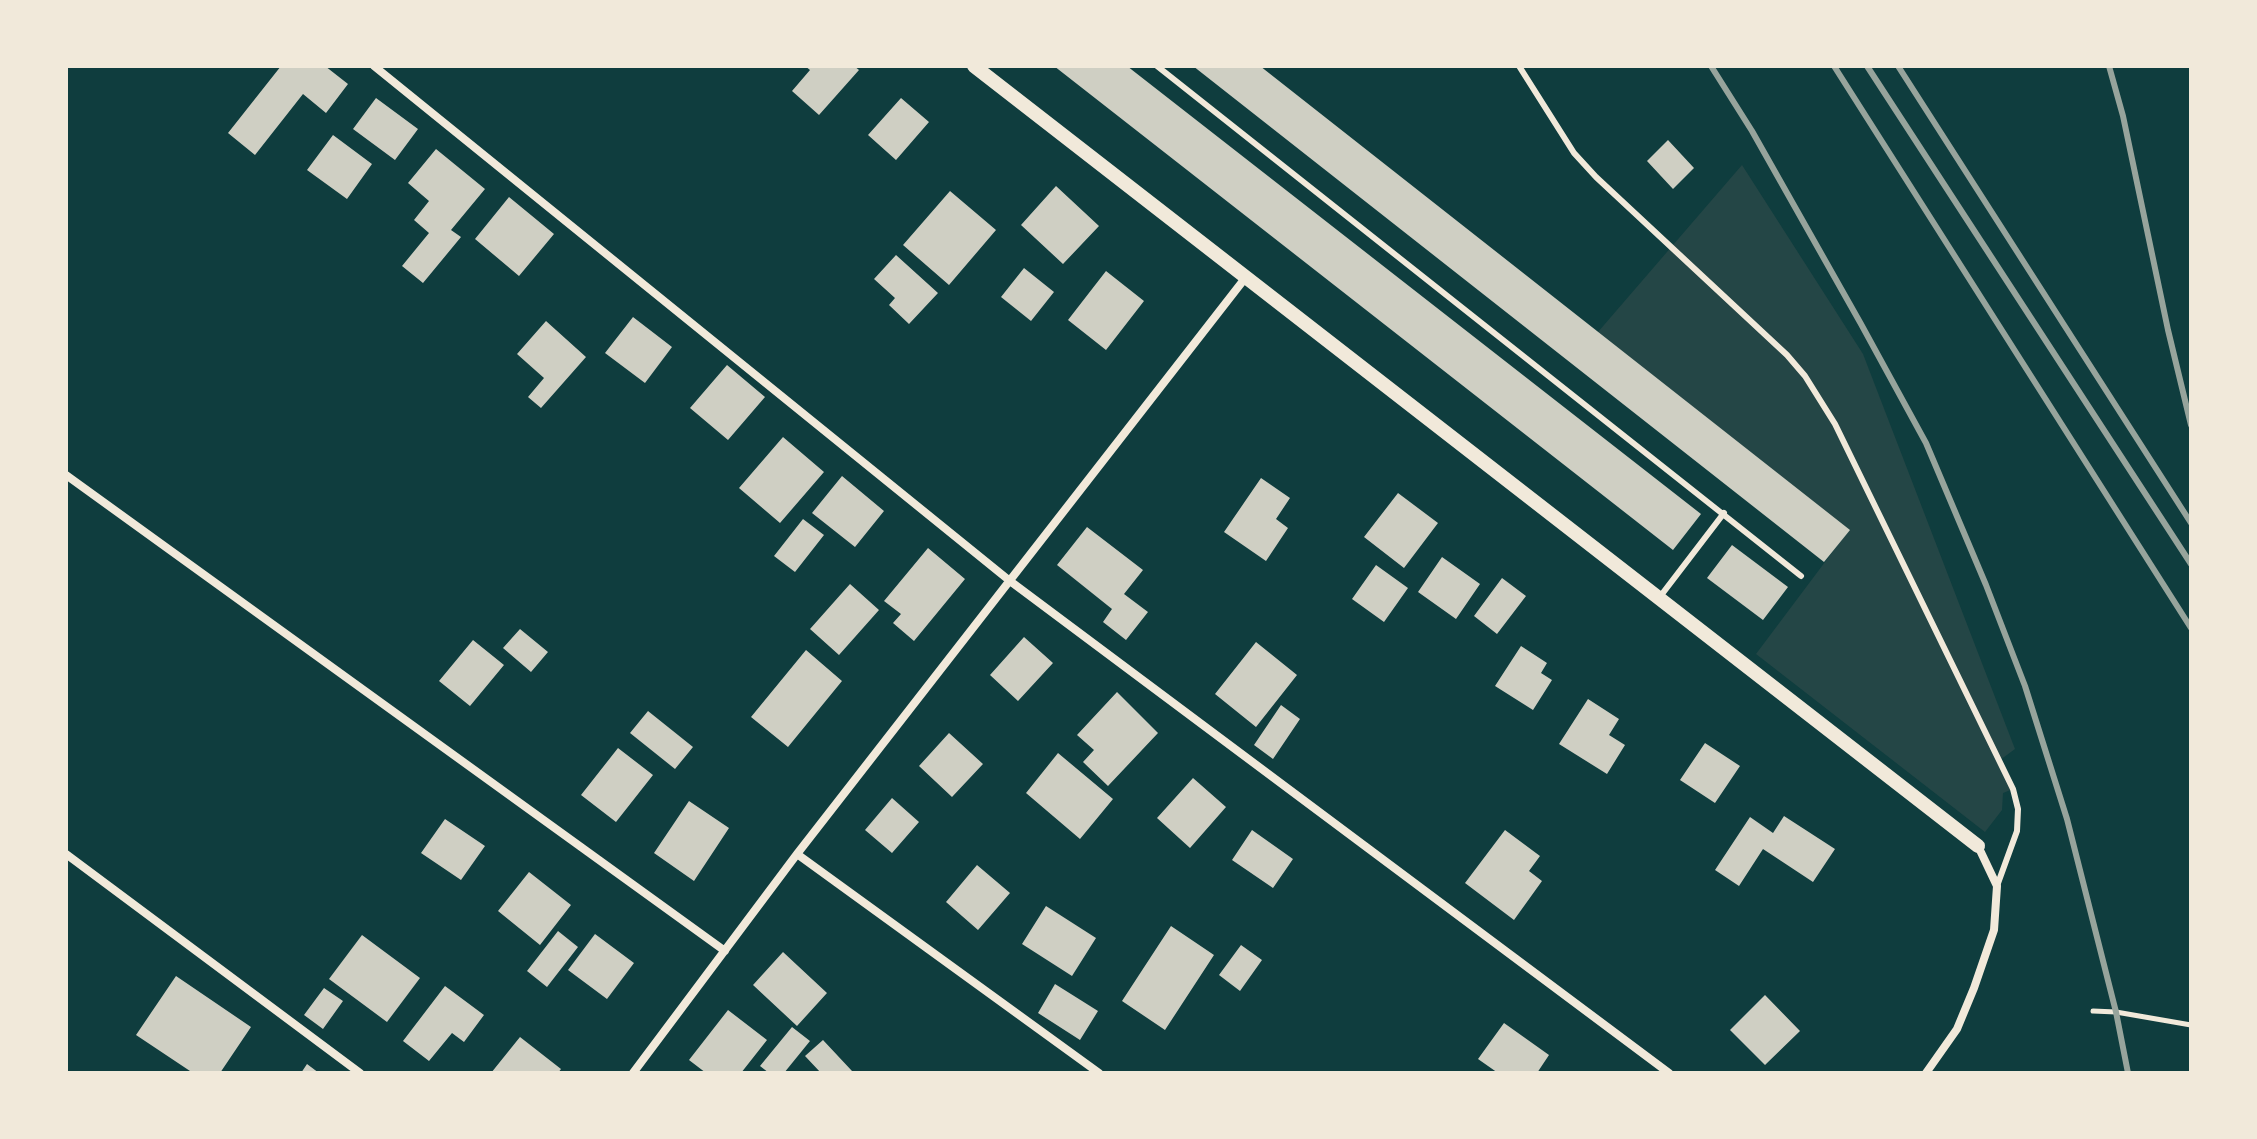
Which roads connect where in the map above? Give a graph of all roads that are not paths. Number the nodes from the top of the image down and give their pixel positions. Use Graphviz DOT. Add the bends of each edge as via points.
graph roads {
  1 [pos="374,66"];
  2 [pos="974,66"];
  3 [pos="1157,66"];
  4 [pos="1519,66"];
  5 [pos="1246,277"];
  6 [pos="66,475"];
  7 [pos="1724,513"];
  8 [pos="1801,576"];
  9 [pos="1010,581"];
  10 [pos="1659,598"];
  11 [pos="1978,846"];
  12 [pos="66,854"];
  13 [pos="797,854"];
  14 [pos="1997,886"];
  15 [pos="725,951"];
  16 [pos="360,1073"];
  17 [pos="633,1073"];
  18 [pos="1099,1073"];
  19 [pos="1669,1073"];
  20 [pos="1926,1073"];
  1 -- 9 [label="street"];
  2 -- 5 [label="street"];
  3 -- 7 [label="lane"];
  4 -- 14 [label="lane" via="1574,153 1787,355 1835,424 2013,789 2017,831"];
  5 -- 9 [label="street"];
  5 -- 10 [label="street"];
  6 -- 15 [label="street"];
  7 -- 8 [label="lane"];
  7 -- 10 [label="lane"];
  9 -- 13 [label="street"];
  9 -- 19 [label="street"];
  10 -- 11 [label="street"];
  11 -- 14 [label="street"];
  12 -- 16 [label="street"];
  13 -- 15 [label="street"];
  13 -- 18 [label="street"];
  14 -- 20 [label="street" via="1994,930 1974,988 1957,1029"];
  15 -- 17 [label="street"];
}
